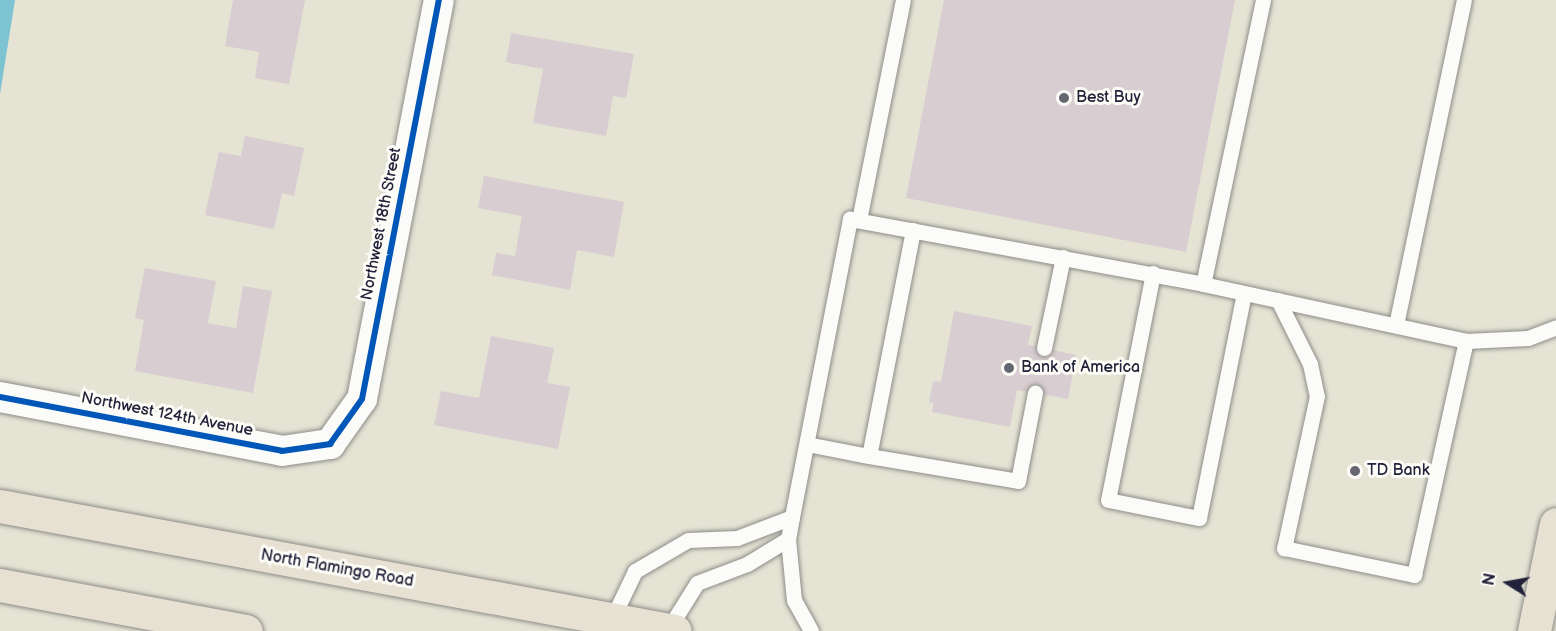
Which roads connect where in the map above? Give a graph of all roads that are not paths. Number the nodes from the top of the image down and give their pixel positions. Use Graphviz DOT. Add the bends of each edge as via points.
graph roads {
  1 [pos="439,0"];
  2 [pos="903,0"];
  3 [pos="1263,0"];
  4 [pos="1464,0"];
  5 [pos="859,220"];
  6 [pos="913,230"];
  7 [pos="1063,257"];
  8 [pos="1153,273"];
  9 [pos="1203,284"];
  10 [pos="1244,292"];
  11 [pos="1278,300"];
  12 [pos="1396,325"];
  13 [pos="1556,327"];
  14 [pos="1466,341"];
  15 [pos="1044,348"];
  16 [pos="1035,393"];
  17 [pos="0,397"];
  18 [pos="330,444"];
  19 [pos="807,444"];
  20 [pos="869,456"];
  21 [pos="0,506"];
  22 [pos="792,517"];
  23 [pos="1556,524"];
  24 [pos="788,539"];
  25 [pos="0,585"];
  26 [pos="609,625"];
  27 [pos="246,631"];
  28 [pos="670,631"];
  29 [pos="811,631"];
  30 [pos="1534,631"];
  1 -- 18 [label="street, Northwest 18th Street" via="362,399"];
  2 -- 5 [label="lane"];
  3 -- 9 [label="lane"];
  4 -- 12 [label="lane"];
  5 -- 6 [label="lane"];
  5 -- 19 [label="lane" via="850,219"];
  6 -- 7 [label="lane"];
  6 -- 20 [label="lane"];
  7 -- 8 [label="lane"];
  7 -- 15 [label="lane"];
  8 -- 9 [label="lane"];
  8 -- 10 [label="lane" via="1108,500 1199,518"];
  9 -- 10 [label="lane"];
  10 -- 11 [label="lane"];
  11 -- 12 [label="lane"];
  11 -- 14 [label="lane" via="1310,364 1317,396 1284,548 1414,575"];
  12 -- 14 [label="lane"];
  13 -- 14 [label="lane" via="1528,338"];
  16 -- 20 [label="lane" via="1018,481"];
  17 -- 18 [label="street, Northwest 124th Avenue" via="282,451"];
  19 -- 20 [label="lane"];
  19 -- 22 [label="lane"];
  21 -- 26 [label="highway, North Flamingo Road"];
  22 -- 24 [label="lane"];
  22 -- 26 [label="lane" via="737,538 688,540 635,571"];
  23 -- 30 [label="highway"];
  24 -- 28 [label="lane" via="747,564 697,583"];
  24 -- 29 [label="lane" via="794,600"];
  25 -- 27 [label="highway"];
  26 -- 28 [label="highway, North Flamingo Road"];
}
